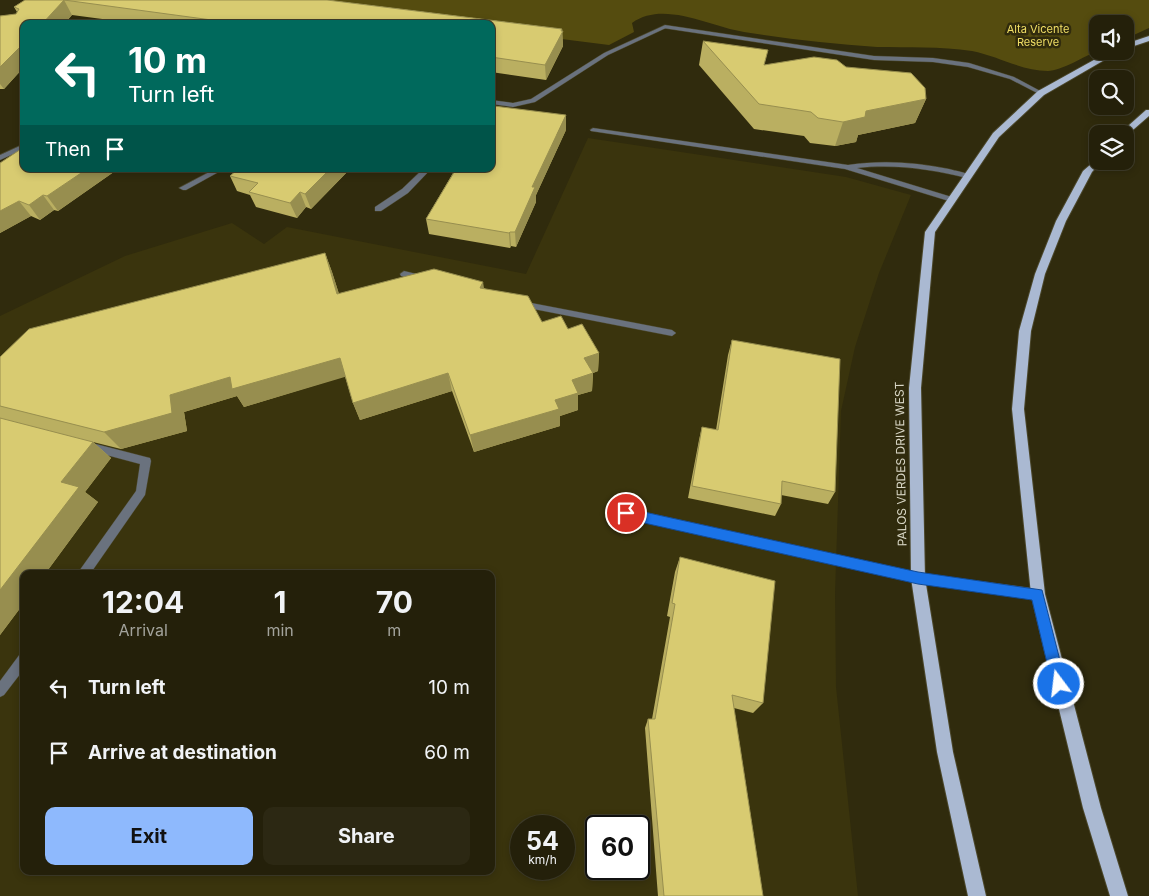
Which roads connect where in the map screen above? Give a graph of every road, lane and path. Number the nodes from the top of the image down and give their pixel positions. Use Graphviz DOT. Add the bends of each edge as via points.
graph roads {
  1 [pos="1149,38"];
  2 [pos="1134,44"];
  3 [pos="1100,60"];
  4 [pos="1042,93"];
  5 [pos="495,103"];
  6 [pos="1149,112"];
  7 [pos="1134,125"];
  8 [pos="593,130"];
  9 [pos="20,148"];
  10 [pos="0,158"];
  11 [pos="846,167"];
  12 [pos="1089,170"];
  13 [pos="214,172"];
  14 [pos="424,172"];
  15 [pos="966,176"];
  16 [pos="183,188"];
  17 [pos="952,200"];
  18 [pos="378,209"];
  19 [pos="404,274"];
  20 [pos="433,281"];
  21 [pos="510,302"];
  22 [pos="672,333"];
  23 [pos="73,442"];
  24 [pos="626,513"];
  25 [pos="86,570"];
  26 [pos="918,578"];
  27 [pos="1038,594"];
  28 [pos="20,664"];
  29 [pos="0,691"];
  30 [pos="977,896"];
  31 [pos="1119,896"];
  1 -- 2 [label="main road"];
  3 -- 4 [label="main road, PALOS VERDES DRIVE WEST"];
  4 -- 5 [label="street" via="1012,78 969,65 874,58 665,27 606,54 534,101 514,105"];
  4 -- 15 [label="main road, PALOS VERDES DRIVE WEST" via="996,135"];
  6 -- 7 [label="main road"];
  8 -- 11 [label="street"];
  9 -- 10 [label="street"];
  11 -- 15 [label="street" via="883,162 935,167"];
  11 -- 17 [label="street"];
  12 -- 27 [label="main road" via="1061,221 1040,274 1025,331 1018,409"];
  13 -- 16 [label="street"];
  14 -- 18 [label="street" via="406,191"];
  15 -- 17 [label="main road, PALOS VERDES DRIVE WEST"];
  17 -- 26 [label="main road, PALOS VERDES DRIVE WEST" via="930,232 915,388"];
  19 -- 20 [label="street"];
  21 -- 22 [label="street"];
  23 -- 25 [label="street" via="146,461 141,492"];
  24 -- 26 [label="street"];
  26 -- 27 [label="street"];
  26 -- 30 [label="main road, PALOS VERDES DRIVE WEST" via="944,752"];
  27 -- 31 [label="main road" via="1092,808"];
  28 -- 29 [label="street"];
}
